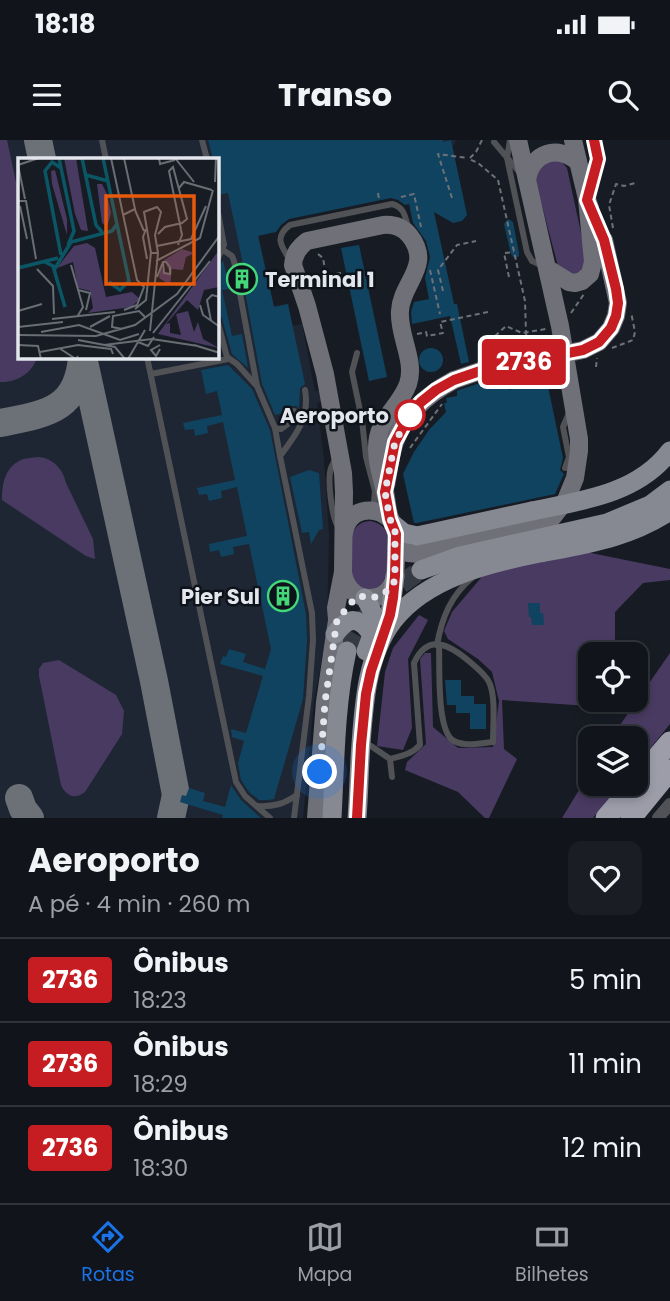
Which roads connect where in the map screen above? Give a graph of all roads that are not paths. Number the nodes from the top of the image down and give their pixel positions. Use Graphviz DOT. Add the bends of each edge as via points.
graph roads {
  1 [pos="102,140"];
  2 [pos="202,140"];
  3 [pos="510,140"];
  4 [pos="518,140"];
  5 [pos="573,140"];
  6 [pos="594,140"];
  7 [pos="494,142"];
  8 [pos="106,158"];
  9 [pos="206,158"];
  10 [pos="507,158"];
  11 [pos="578,162"];
  12 [pos="527,179"];
  13 [pos="587,200"];
  14 [pos="219,216"];
  15 [pos="223,250"];
  16 [pos="219,257"];
  17 [pos="548,269"];
  18 [pos="219,334"];
  19 [pos="357,353"];
  20 [pos="506,357"];
  21 [pos="147,359"];
  22 [pos="228,359"];
  23 [pos="508,372"];
  24 [pos="151,374"];
  25 [pos="533,379"];
  26 [pos="510,384"];
  27 [pos="257,386"];
  28 [pos="306,390"];
  29 [pos="573,401"];
  30 [pos="294,411"];
  31 [pos="275,428"];
  32 [pos="670,451"];
  33 [pos="280,456"];
  34 [pos="565,468"];
  35 [pos="670,490"];
  36 [pos="385,492"];
  37 [pos="369,510"];
  38 [pos="670,511"];
  39 [pos="552,518"];
  40 [pos="391,522"];
  41 [pos="344,536"];
  42 [pos="518,542"];
  43 [pos="396,547"];
  44 [pos="495,563"];
  45 [pos="421,570"];
  46 [pos="343,572"];
  47 [pos="395,576"];
  48 [pos="363,597"];
  49 [pos="336,627"];
  50 [pos="376,640"];
  51 [pos="438,645"];
  52 [pos="347,651"];
  53 [pos="670,742"];
  54 [pos="361,745"];
  55 [pos="390,759"];
  56 [pos="670,770"];
  57 [pos="648,775"];
  58 [pos="392,777"];
  59 [pos="670,781"];
  60 [pos="648,783"];
  61 [pos="648,787"];
  62 [pos="297,794"];
  63 [pos="631,796"];
  64 [pos="637,796"];
  65 [pos="670,804"];
  66 [pos="257,806"];
  67 [pos="270,818"];
  68 [pos="294,818"];
  69 [pos="316,818"];
  70 [pos="332,818"];
  71 [pos="346,818"];
  72 [pos="357,818"];
  73 [pos="606,818"];
  74 [pos="631,818"];
  75 [pos="658,818"];
  1 -- 8 [label="lane"];
  2 -- 9 [label="lane"];
  3 -- 10 [label="lane"];
  4 -- 12 [label="main road"];
  5 -- 11 [label="main road"];
  6 -- 13 [label="lane" via="598,159"];
  7 -- 10 [label="lane"];
  10 -- 12 [label="lane"];
  10 -- 17 [label="lane" via="527,252 532,261"];
  11 -- 12 [label="main road" via="565,154 550,153 532,165"];
  11 -- 13 [label="main road"];
  12 -- 17 [label="main road"];
  13 -- 17 [label="main road" via="590,274 575,283"];
  13 -- 36 [label="main road, bridge" via="604,240 618,303 611,328 599,342 583,350 483,370 436,390 402,427"];
  14 -- 15 [label="lane"];
  15 -- 16 [label="lane"];
  15 -- 27 [label="lane" via="234,261"];
  17 -- 29 [label="main road" via="559,354"];
  18 -- 22 [label="lane"];
  19 -- 37 [label="lane" via="352,372 375,496"];
  20 -- 23 [label="lane"];
  21 -- 24 [label="lane"];
  22 -- 24 [label="lane"];
  22 -- 27 [label="lane"];
  23 -- 25 [label="lane" via="528,372"];
  23 -- 26 [label="lane"];
  24 -- 66 [label="lane" via="236,782"];
  27 -- 31 [label="lane"];
  28 -- 33 [label="lane" via="306,412"];
  29 -- 34 [label="lane" via="564,427 569,457"];
  29 -- 39 [label="main road" via="578,466 571,489"];
  30 -- 31 [label="lane" via="293,419 281,429"];
  31 -- 33 [label="lane"];
  32 -- 40 [label="main road, bridge" via="652,470 594,498 453,525 424,535 404,533"];
  33 -- 62 [label="lane" via="312,613 311,670"];
  35 -- 42 [label="main road" via="650,505 607,523"];
  36 -- 40 [label="main road"];
  36 -- 41 [label="main road" via="377,441 409,382 400,311 418,266 410,235 392,225 307,242 296,253 293,265 325,374 340,454"];
  37 -- 40 [label="main road" via="380,512"];
  37 -- 41 [label="main road" via="354,515 345,525"];
  38 -- 44 [label="main road" via="607,540"];
  39 -- 42 [label="main road"];
  39 -- 43 [label="main road" via="420,554"];
  40 -- 43 [label="main road"];
  41 -- 46 [label="main road"];
  42 -- 45 [label="main road"];
  43 -- 47 [label="main road"];
  44 -- 50 [label="main road" via="426,592"];
  44 -- 51 [label="lane" via="453,598"];
  46 -- 48 [label="main road" via="346,585"];
  46 -- 49 [label="main road"];
  47 -- 48 [label="main road" via="384,594"];
  47 -- 50 [label="main road" via="390,615"];
  48 -- 49 [label="main road" via="352,602"];
  48 -- 50 [label="main road" via="374,614"];
  49 -- 50 [label="main road" via="353,621 365,625"];
  49 -- 69 [label="main road"];
  50 -- 54 [label="main road"];
  50 -- 71 [label="main road" via="360,669"];
  51 -- 51 [label="lane" via="456,650 489,682 493,742 464,744 446,733 441,719"];
  51 -- 55 [label="lane" via="425,647 414,663 420,745"];
  52 -- 70 [label="main road"];
  53 -- 57 [label="highway"];
  54 -- 55 [label="lane"];
  54 -- 72 [label="main road"];
  55 -- 58 [label="lane"];
  56 -- 60 [label="highway"];
  59 -- 61 [label="highway"];
  62 -- 66 [label="lane" via="287,802"];
  62 -- 68 [label="lane"];
  63 -- 73 [label="highway"];
  64 -- 74 [label="highway"];
  65 -- 75 [label="street"];
  66 -- 67 [label="lane"];
}
